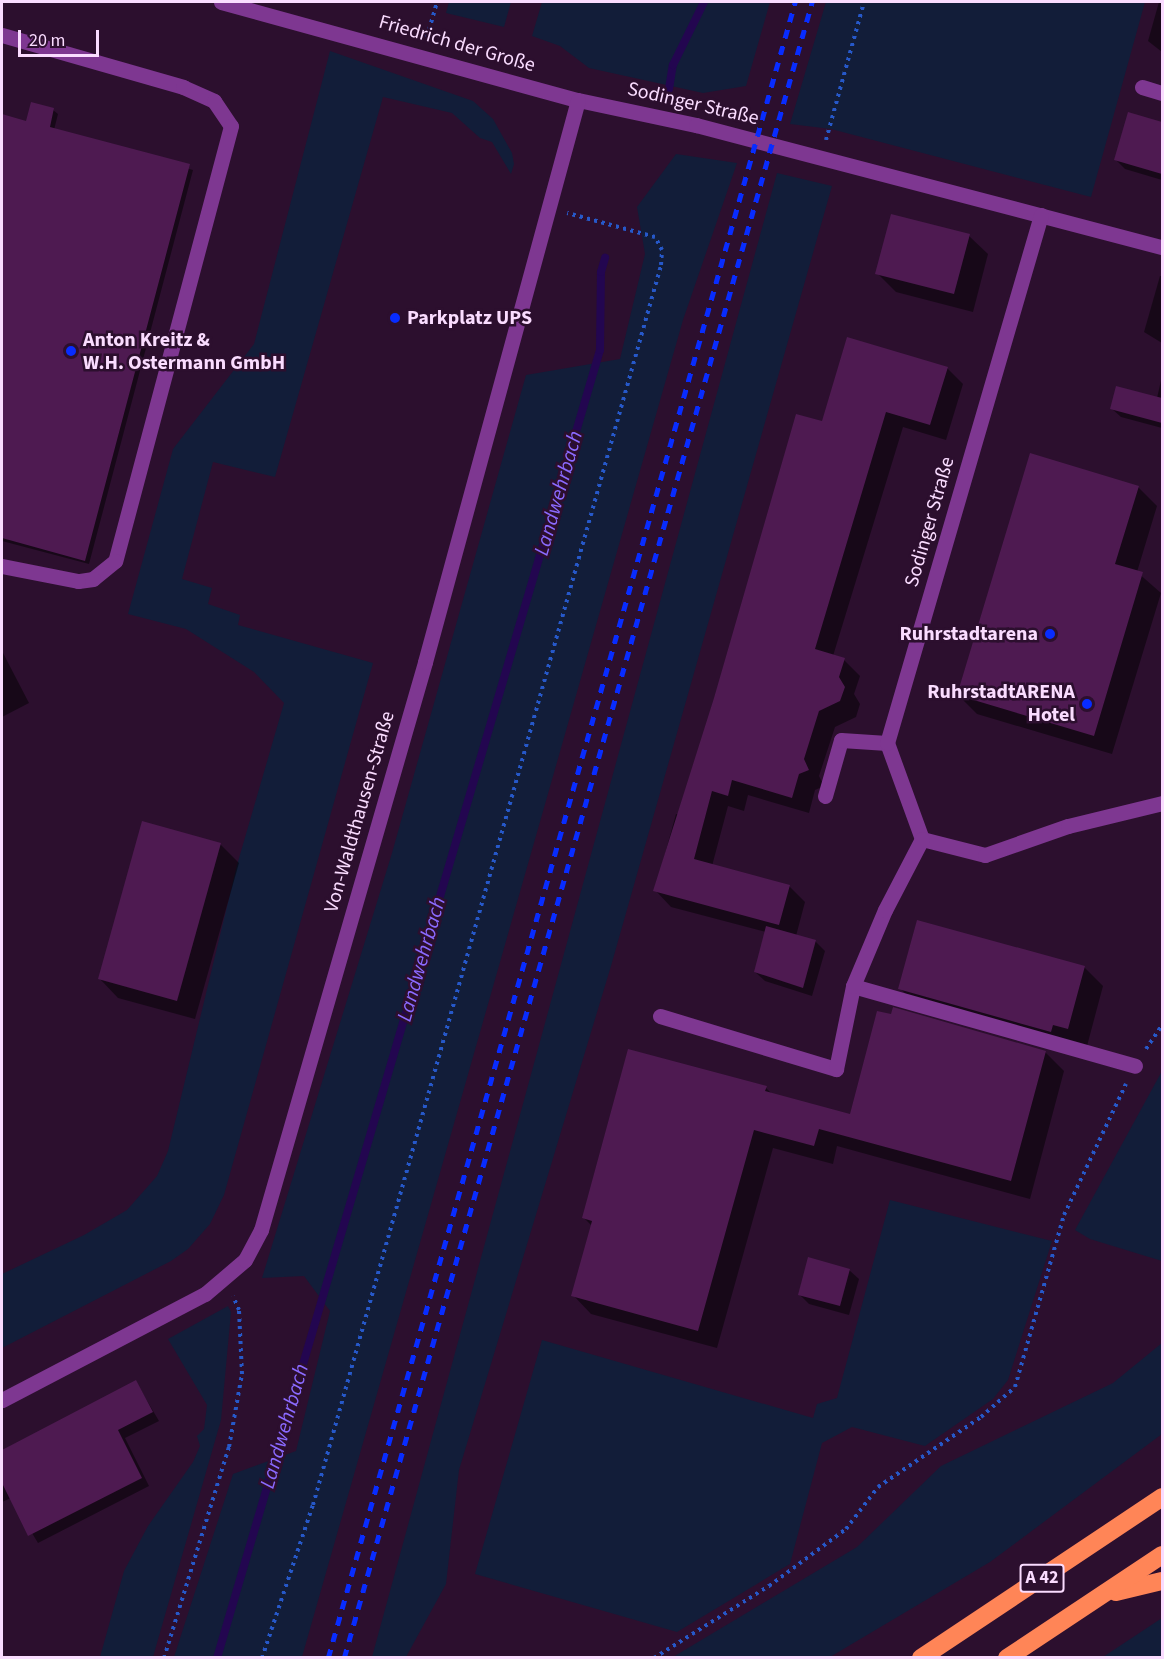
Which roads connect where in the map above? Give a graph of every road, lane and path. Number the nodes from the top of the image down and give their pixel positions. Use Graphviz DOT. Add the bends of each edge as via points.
graph roads {
  1 [pos="221,2"];
  2 [pos="437,2"];
  3 [pos="864,2"];
  4 [pos="2,35"];
  5 [pos="422,55"];
  6 [pos="1142,87"];
  7 [pos="1162,93"];
  8 [pos="578,100"];
  9 [pos="821,158"];
  10 [pos="549,208"];
  11 [pos="1041,215"];
  12 [pos="1162,247"];
  13 [pos="2,566"];
  14 [pos="887,743"];
  15 [pos="825,796"];
  16 [pos="1162,803"];
  17 [pos="922,839"];
  18 [pos="853,986"];
  19 [pos="660,1017"];
  20 [pos="1162,1025"];
  21 [pos="1135,1065"];
  22 [pos="226,1278"];
  23 [pos="2,1400"];
  24 [pos="1162,1497"];
  25 [pos="1162,1555"];
  26 [pos="1162,1581"];
  27 [pos="1103,1595"];
  28 [pos="164,1658"];
  29 [pos="262,1658"];
  30 [pos="654,1658"];
  31 [pos="921,1658"];
  32 [pos="1007,1658"];
  1 -- 5 [label="street, Friedrich der Große"];
  2 -- 5 [label="path"];
  3 -- 9 [label="path"];
  4 -- 13 [label="street" via="183,87 214,101 231,126 115,561 93,579 78,581"];
  5 -- 8 [label="street, Friedrich der Große"];
  6 -- 7 [label="street"];
  8 -- 9 [label="street, Sodinger Straße"];
  8 -- 10 [label="street, Von-Waldthausen-Straße"];
  9 -- 11 [label="street, Sodinger Straße"];
  10 -- 22 [label="street, Von-Waldthausen-Straße" via="425,662 264,1218 245,1260"];
  10 -- 29 [label="path" via="655,237 662,250 661,265 313,1505"];
  11 -- 12 [label="street, Sodinger Straße"];
  11 -- 14 [label="street, Sodinger Straße"];
  14 -- 15 [label="street" via="841,740"];
  14 -- 17 [label="street"];
  16 -- 17 [label="street" via="1068,826 986,855"];
  17 -- 18 [label="street" via="885,910"];
  18 -- 19 [label="street" via="836,1069"];
  18 -- 21 [label="street"];
  20 -- 21 [label="path"];
  21 -- 30 [label="path" via="1064,1215 1015,1387 981,1417 878,1487 846,1529 769,1586"];
  22 -- 23 [label="street, Von-Waldthausen-Straße" via="205,1294"];
  22 -- 28 [label="path" via="239,1310 242,1374 229,1447"];
  24 -- 31 [label="highway, A 42"];
  25 -- 27 [label="highway, A 42"];
  26 -- 27 [label="highway"];
  27 -- 32 [label="highway, A 42"];
}
